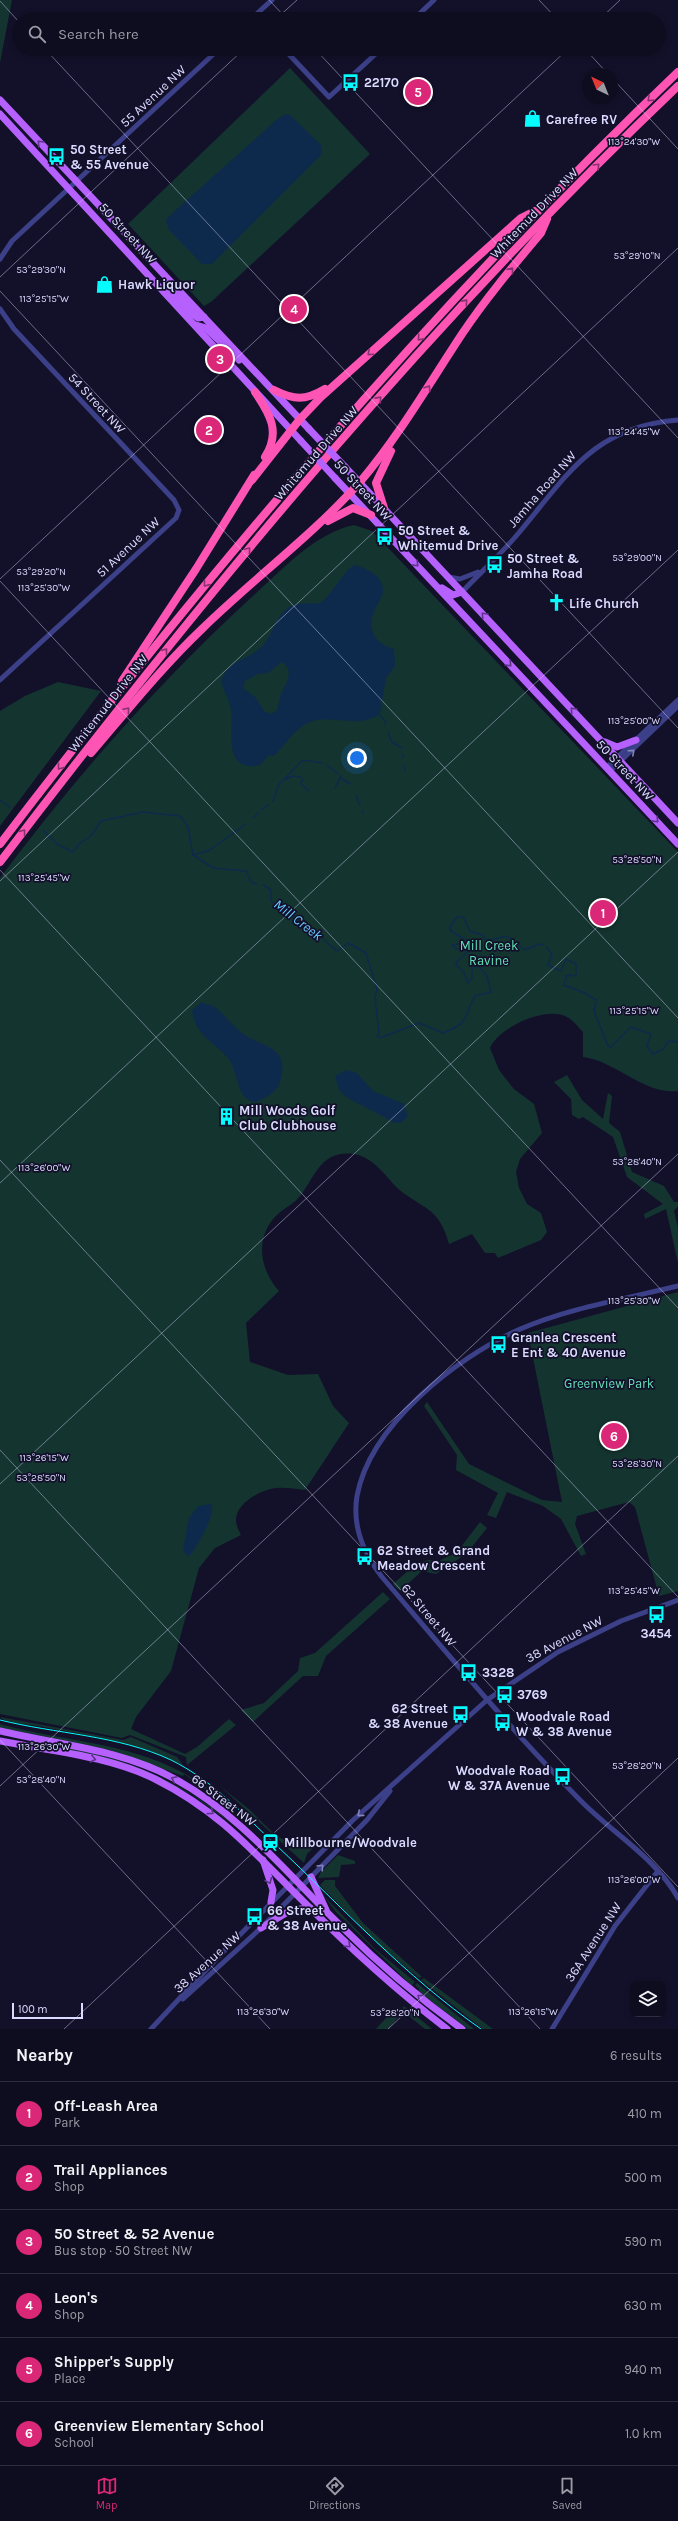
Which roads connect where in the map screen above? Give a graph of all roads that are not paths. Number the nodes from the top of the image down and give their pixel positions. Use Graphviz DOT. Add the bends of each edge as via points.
graph roads {
  1 [pos="272,0"];
  2 [pos="434,0"];
  3 [pos="260,12"];
  4 [pos="421,12"];
  5 [pos="211,56"];
  6 [pos="291,56"];
  7 [pos="374,56"];
  8 [pos="678,72"];
  9 [pos="678,86"];
  10 [pos="0,100"];
  11 [pos="0,114"];
  12 [pos="76,182"];
  13 [pos="70,188"];
  14 [pos="542,207"];
  15 [pos="550,213"];
  16 [pos="0,259"];
  17 [pos="138,262"];
  18 [pos="0,308"];
  19 [pos="204,317"];
  20 [pos="196,326"];
  21 [pos="256,372"];
  22 [pos="338,382"];
  23 [pos="274,390"];
  24 [pos="255,392"];
  25 [pos="300,419"];
  26 [pos="407,420"];
  27 [pos="678,420"];
  28 [pos="291,430"];
  29 [pos="252,480"];
  30 [pos="360,482"];
  31 [pos="350,493"];
  32 [pos="384,508"];
  33 [pos="179,510"];
  34 [pos="371,515"];
  35 [pos="306,536"];
  36 [pos="481,570"];
  37 [pos="447,576"];
  38 [pos="435,584"];
  39 [pos="462,592"];
  40 [pos="0,680"];
  41 [pos="678,700"];
  42 [pos="678,706"];
  43 [pos="101,714"];
  44 [pos="599,739"];
  45 [pos="636,740"];
  46 [pos="619,760"];
  47 [pos="608,769"];
  48 [pos="46,802"];
  49 [pos="678,823"];
  50 [pos="0,844"];
  51 [pos="678,844"];
  52 [pos="0,862"];
  53 [pos="678,1286"];
  54 [pos="678,1600"];
  55 [pos="487,1700"];
  56 [pos="0,1730"];
  57 [pos="0,1741"];
  58 [pos="400,1779"];
  59 [pos="262,1860"];
  60 [pos="658,1871"];
  61 [pos="311,1877"];
  62 [pos="294,1879"];
  63 [pos="288,1886"];
  64 [pos="302,1886"];
  65 [pos="295,1894"];
  66 [pos="678,1898"];
  67 [pos="271,1902"];
  68 [pos="310,1908"];
  69 [pos="327,1912"];
  70 [pos="261,1928"];
  71 [pos="159,2021"];
  72 [pos="151,2029"];
  73 [pos="447,2029"];
  74 [pos="462,2029"];
  75 [pos="552,2029"];
  1 -- 3 [label="street"];
  2 -- 4 [label="street"];
  5 -- 12 [label="street, 55 Avenue NW"];
  6 -- 7 [label="street" via="330,97"];
  8 -- 14 [label="highway, Whitemud Drive NW, one-way"];
  15 -- 9 [label="highway, Whitemud Drive NW, one-way"];
  12 -- 10 [label="main road, 50 Street NW, one-way"];
  11 -- 13 [label="main road, 50 Street NW"];
  12 -- 13 [label="street, 55 Avenue NW"];
  12 -- 19 [label="main road, 50 Street NW"];
  13 -- 16 [label="street, 55 Avenue NW" via="12,241"];
  13 -- 17 [label="main road, 50 Street NW"];
  14 -- 22 [label="highway, one-way" via="521,218"];
  14 -- 43 [label="highway, Whitemud Drive NW, one-way" via="461,292 311,460"];
  26 -- 15 [label="highway, one-way" via="480,308 541,233"];
  48 -- 15 [label="highway, Whitemud Drive NW, one-way" via="165,651 322,463 468,299"];
  17 -- 19 [label="main road" via="163,282 194,315 198,318"];
  17 -- 20 [label="main road, 50 Street NW"];
  18 -- 33 [label="street, 54 Street NW" via="14,330 174,500"];
  19 -- 21 [label="main road, 50 Street NW"];
  20 -- 21 [label="main road" via="206,328 239,360"];
  20 -- 24 [label="main road, 50 Street NW"];
  21 -- 23 [label="main road, 50 Street NW"];
  22 -- 23 [label="highway" via="303,399 295,399"];
  22 -- 25 [label="highway"];
  23 -- 25 [label="main road, 50 Street NW"];
  24 -- 28 [label="main road, 50 Street NW"];
  24 -- 29 [label="highway" via="268,410 274,430 270,447"];
  25 -- 28 [label="highway"];
  25 -- 30 [label="main road, 50 Street NW, bridge"];
  26 -- 30 [label="highway"];
  26 -- 32 [label="highway" via="376,483"];
  27 -- 36 [label="street, Jamha Road NW" via="646,425 601,443 577,463 515,537"];
  28 -- 29 [label="highway"];
  28 -- 31 [label="main road, 50 Street NW, bridge"];
  29 -- 43 [label="highway"];
  30 -- 31 [label="highway"];
  30 -- 32 [label="main road, 50 Street NW"];
  31 -- 34 [label="main road, 50 Street NW"];
  31 -- 35 [label="highway"];
  32 -- 37 [label="main road, 50 Street NW"];
  33 -- 40 [label="street, 51 Avenue NW" via="176,518"];
  34 -- 35 [label="highway" via="358,509 349,510"];
  34 -- 38 [label="main road, 50 Street NW, one-way"];
  48 -- 35 [label="highway, one-way" via="201,630"];
  36 -- 37 [label="street" via="460,579"];
  36 -- 39 [label="street, Jamha Road NW"];
  37 -- 39 [label="main road, 50 Street NW"];
  38 -- 39 [label="main road" via="453,595"];
  38 -- 47 [label="main road, 50 Street NW, one-way"];
  44 -- 39 [label="main road, 50 Street NW, one-way"];
  41 -- 45 [label="street"];
  46 -- 42 [label="street, one-way"];
  43 -- 50 [label="highway, Whitemud Drive NW, one-way"];
  44 -- 45 [label="main road" via="617,747"];
  44 -- 46 [label="main road, 50 Street NW"];
  45 -- 46 [label="street"];
  46 -- 47 [label="street"];
  46 -- 49 [label="main road, 50 Street NW"];
  47 -- 51 [label="main road, 50 Street NW, one-way"];
  52 -- 48 [label="highway, Whitemud Drive NW, one-way"];
  53 -- 55 [label="street, 62 Street NW" via="560,1315 518,1330 480,1351 454,1368 406,1411 381,1443 365,1470 357,1496 357,1516 360,1537 369,1560"];
  54 -- 55 [label="street, 38 Avenue NW" via="621,1621 558,1652"];
  55 -- 58 [label="street, 38 Avenue NW"];
  55 -- 60 [label="street, 62 Street NW" via="581,1802"];
  62 -- 56 [label="main road, 66 Street NW, one-way" via="237,1822 174,1778 107,1753"];
  57 -- 59 [label="main road, 66 Street NW, one-way" via="121,1766 153,1778 208,1809"];
  61 -- 58 [label="street, 38 Avenue NW, one-way" via="367,1820"];
  58 -- 62 [label="street, 38 Avenue NW, one-way" via="352,1821"];
  59 -- 63 [label="main road, 66 Street NW"];
  59 -- 67 [label="main road, one-way" via="273,1890"];
  60 -- 66 [label="street, 62 Street NW"];
  60 -- 75 [label="street, 36A Avenue NW" via="615,1926"];
  61 -- 64 [label="street, 38 Avenue NW"];
  61 -- 69 [label="main road"];
  62 -- 63 [label="street, 38 Avenue NW"];
  62 -- 64 [label="main road, 66 Street NW"];
  63 -- 65 [label="main road, 66 Street NW"];
  63 -- 67 [label="street, 38 Avenue NW"];
  64 -- 65 [label="street, 38 Avenue NW"];
  64 -- 69 [label="main road, 66 Street NW"];
  65 -- 68 [label="main road, 66 Street NW"];
  65 -- 70 [label="street, 38 Avenue NW"];
  67 -- 71 [label="street, 38 Avenue NW"];
  68 -- 70 [label="main road" via="291,1910"];
  68 -- 73 [label="main road, 66 Street NW, one-way" via="366,1961"];
  74 -- 69 [label="main road, 66 Street NW, one-way" via="405,1985"];
  70 -- 71 [label="street, 38 Avenue NW"];
  71 -- 72 [label="street, 38 Avenue NW"];
}
